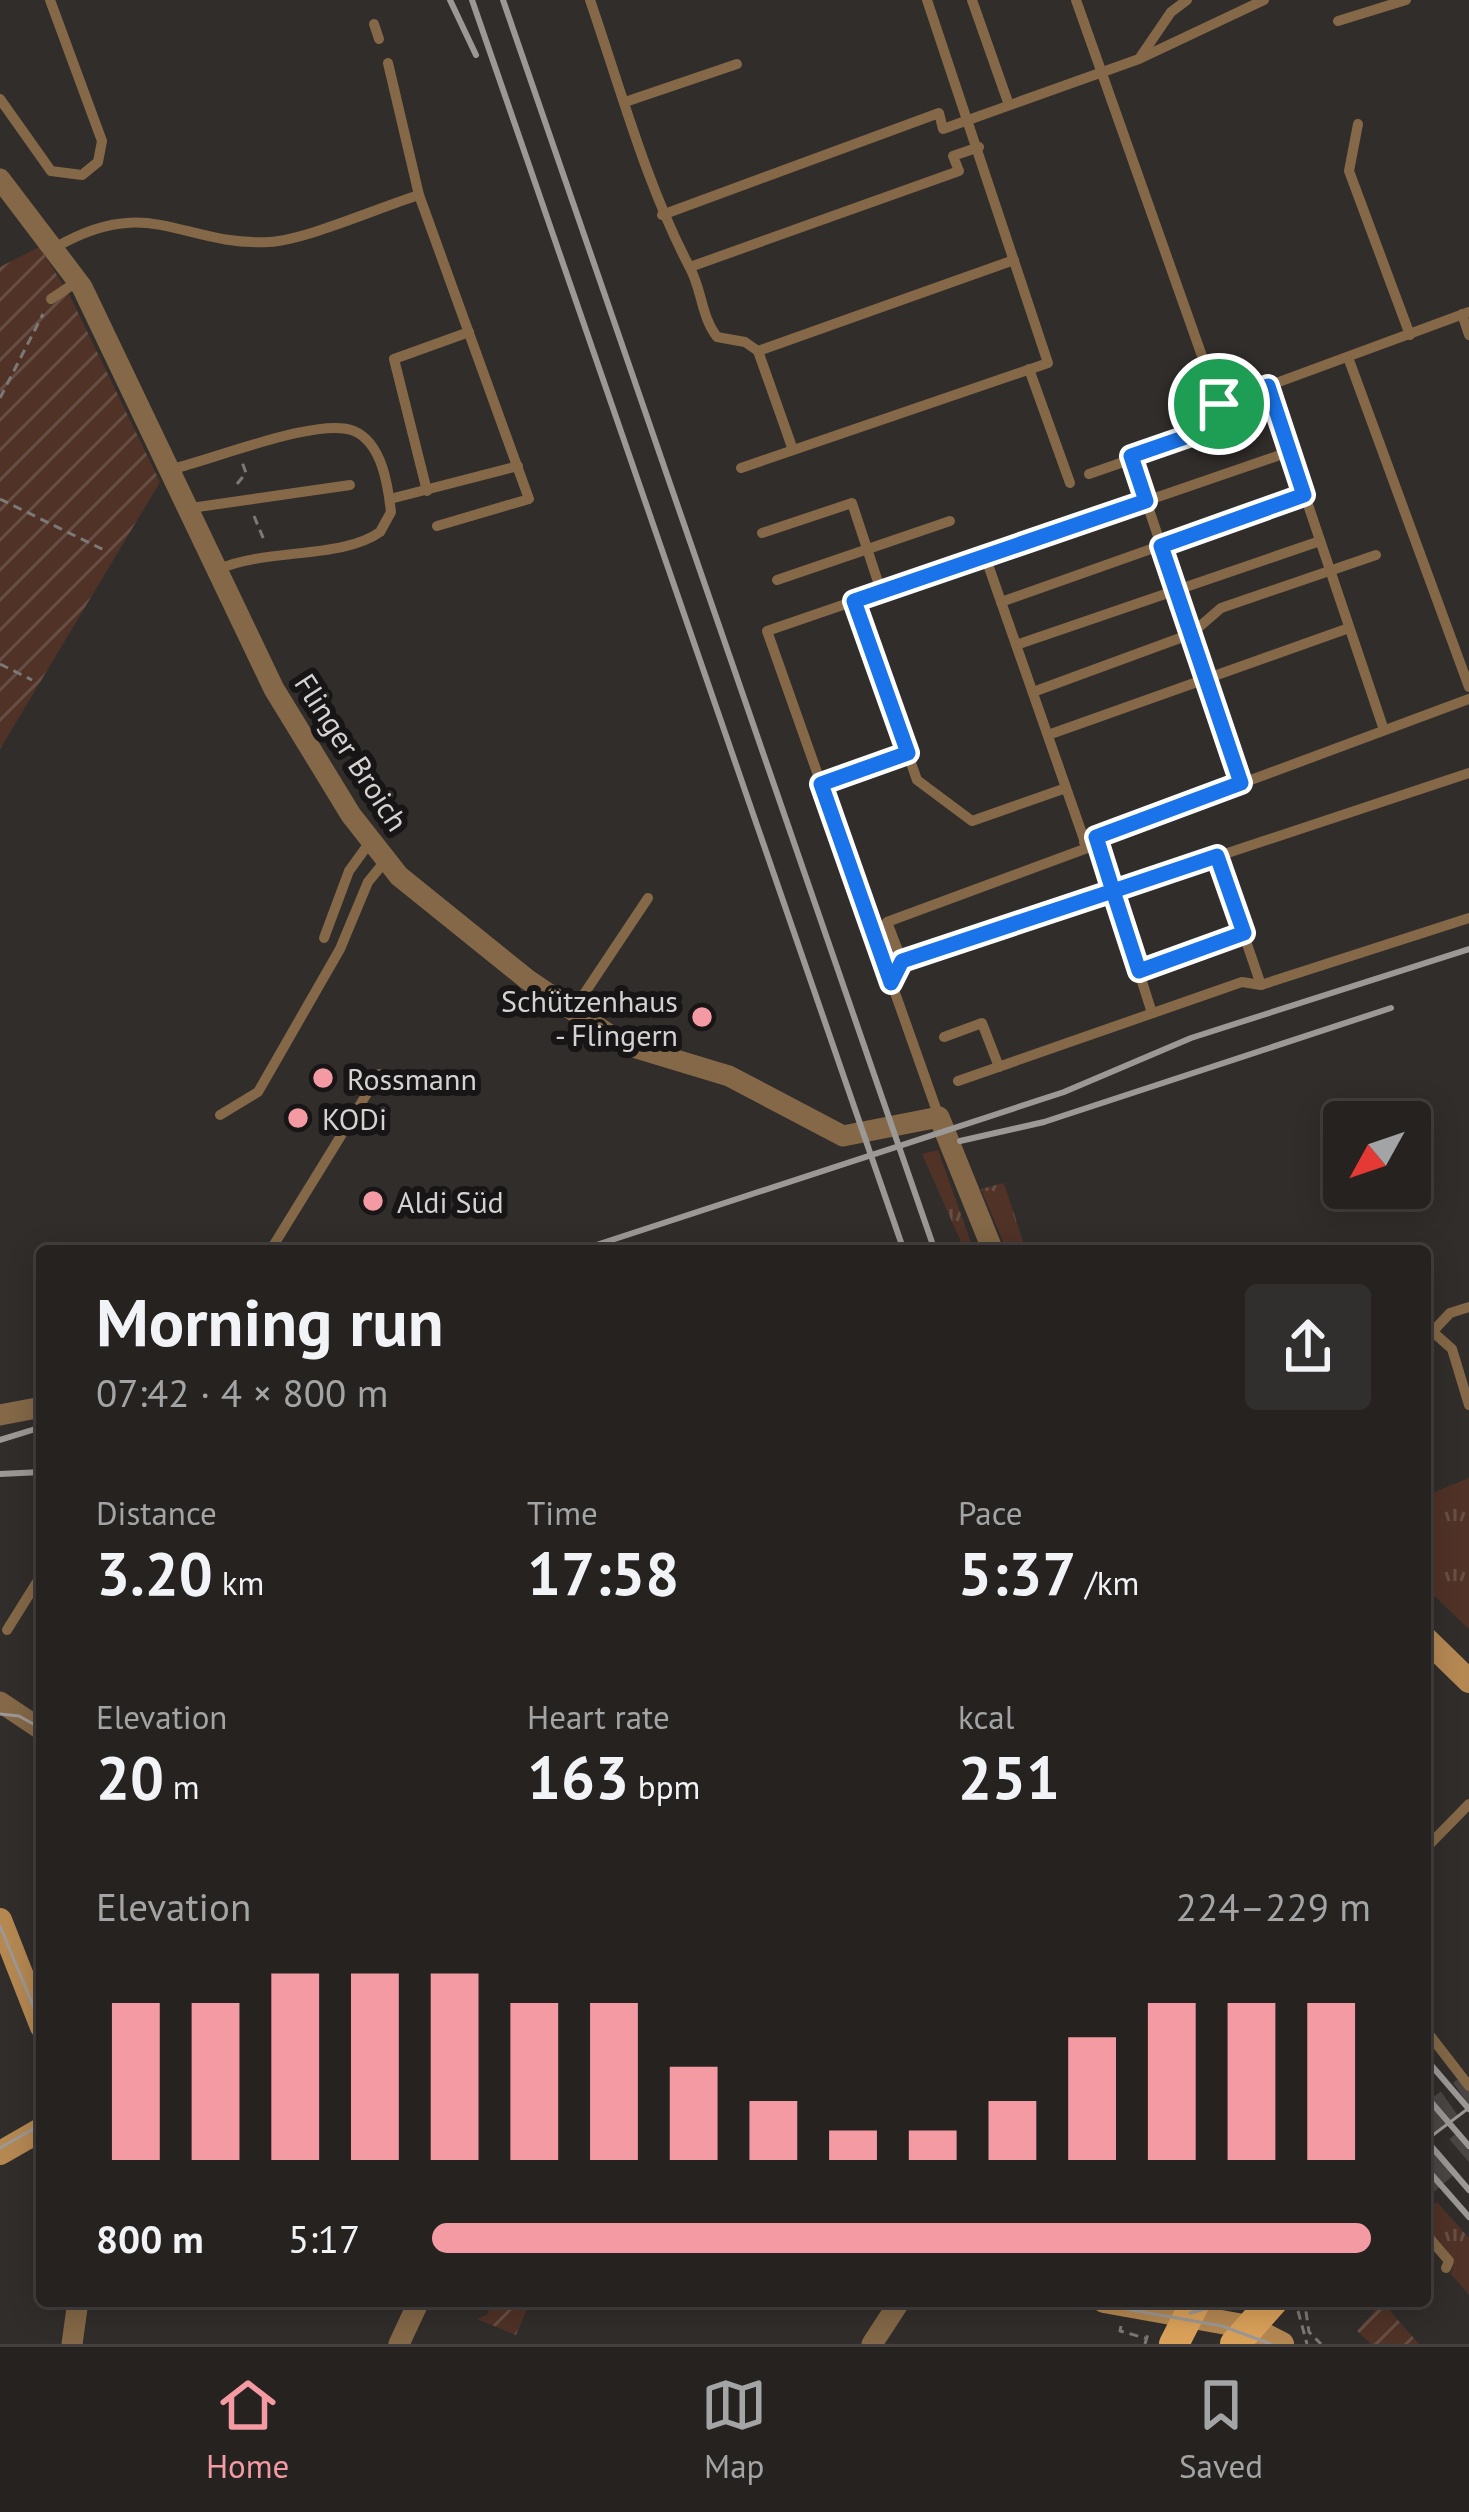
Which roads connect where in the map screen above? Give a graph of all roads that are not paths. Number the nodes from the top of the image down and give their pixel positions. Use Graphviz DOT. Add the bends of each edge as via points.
graph roads {
  1 [pos="50,0"];
  2 [pos="590,0"];
  3 [pos="927,0"];
  4 [pos="972,0"];
  5 [pos="1076,0"];
  6 [pos="1187,0"];
  7 [pos="1406,0"];
  8 [pos="1258,1"];
  9 [pos="1338,21"];
  10 [pos="374,24"];
  11 [pos="380,39"];
  12 [pos="1139,59"];
  13 [pos="388,63"];
  14 [pos="737,64"];
  15 [pos="1101,72"];
  16 [pos="0,99"];
  17 [pos="625,102"];
  18 [pos="1009,105"];
  19 [pos="970,119"];
  20 [pos="1358,124"];
  21 [pos="979,147"];
  22 [pos="0,179"];
  23 [pos="419,195"];
  24 [pos="662,215"];
  25 [pos="56,247"];
  26 [pos="1014,260"];
  27 [pos="690,267"];
  28 [pos="78,280"];
  29 [pos="51,299"];
  30 [pos="1466,313"];
  31 [pos="469,332"];
  32 [pos="1410,335"];
  33 [pos="1469,335"];
  34 [pos="758,352"];
  35 [pos="1349,360"];
  36 [pos="1030,369"];
  37 [pos="1268,386"];
  38 [pos="1219,404"];
  39 [pos="793,450"];
  40 [pos="1289,452"];
  41 [pos="1132,459"];
  42 [pos="518,466"];
  43 [pos="741,468"];
  44 [pos="172,469"];
  45 [pos="1089,474"];
  46 [pos="1070,484"];
  47 [pos="350,485"];
  48 [pos="427,491"];
  49 [pos="1304,495"];
  50 [pos="389,500"];
  51 [pos="1146,501"];
  52 [pos="191,508"];
  53 [pos="950,521"];
  54 [pos="437,526"];
  55 [pos="761,533"];
  56 [pos="1320,541"];
  57 [pos="1161,546"];
  58 [pos="867,550"];
  59 [pos="1376,555"];
  60 [pos="985,556"];
  61 [pos="219,569"];
  62 [pos="777,580"];
  63 [pos="1176,590"];
  64 [pos="881,591"];
  65 [pos="854,601"];
  66 [pos="1001,602"];
  67 [pos="1349,628"];
  68 [pos="1191,634"];
  69 [pos="1016,645"];
  70 [pos="1206,679"];
  71 [pos="1469,687"];
  72 [pos="1033,692"];
  73 [pos="1469,698"];
  74 [pos="1384,730"];
  75 [pos="1048,735"];
  76 [pos="908,753"];
  77 [pos="1469,773"];
  78 [pos="1241,783"];
  79 [pos="821,784"];
  80 [pos="1066,788"];
  81 [pos="370,842"];
  82 [pos="1091,843"];
  83 [pos="1217,856"];
  84 [pos="386,860"];
  85 [pos="1113,891"];
  86 [pos="648,898"];
  87 [pos="1469,918"];
  88 [pos="1244,933"];
  89 [pos="325,938"];
  90 [pos="902,961"];
  91 [pos="1139,971"];
  92 [pos="891,983"];
  93 [pos="1261,986"];
  94 [pos="572,1012"];
  95 [pos="1152,1013"];
  96 [pos="944,1037"];
  97 [pos="999,1066"];
  98 [pos="379,1074"];
  99 [pos="958,1081"];
  100 [pos="220,1114"];
  101 [pos="939,1117"];
  102 [pos="274,1245"];
  103 [pos="990,1245"];
  104 [pos="1469,1306"];
  105 [pos="1431,1326"];
  106 [pos="1431,1328"];
  107 [pos="1469,1406"];
  108 [pos="36,1408"];
  109 [pos="0,1414"];
  110 [pos="36,1584"];
  111 [pos="8,1630"];
  112 [pos="1431,1644"];
  113 [pos="1469,1681"];
  114 [pos="0,1702"];
  115 [pos="36,1726"];
  116 [pos="1469,1804"];
  117 [pos="1431,1843"];
  118 [pos="0,1920"];
  119 [pos="36,2011"];
  120 [pos="1431,2037"];
  121 [pos="1469,2086"];
  122 [pos="36,2132"];
  123 [pos="0,2153"];
  124 [pos="1431,2240"];
  125 [pos="1446,2268"];
  126 [pos="77,2307"];
  127 [pos="416,2307"];
  128 [pos="896,2307"];
  129 [pos="1286,2307"];
  130 [pos="1192,2308"];
  131 [pos="1242,2336"];
  132 [pos="1153,2339"];
  133 [pos="72,2344"];
  134 [pos="399,2344"];
  135 [pos="872,2344"];
  136 [pos="1282,2344"];
  1 -- 16 [label="lane" via="102,142 98,162 82,175 51,171"];
  2 -- 17 [label="lane"];
  3 -- 19 [label="lane"];
  4 -- 18 [label="lane"];
  5 -- 15 [label="lane"];
  6 -- 12 [label="lane"];
  7 -- 9 [label="lane"];
  8 -- 12 [label="lane"];
  10 -- 11 [label="lane"];
  12 -- 15 [label="lane"];
  13 -- 23 [label="lane"];
  14 -- 17 [label="lane"];
  15 -- 18 [label="lane"];
  15 -- 38 [label="lane"];
  17 -- 24 [label="lane"];
  18 -- 19 [label="lane"];
  19 -- 21 [label="lane"];
  19 -- 24 [label="lane" via="943,129 938,113"];
  20 -- 32 [label="lane" via="1349,171"];
  21 -- 26 [label="lane"];
  21 -- 27 [label="lane" via="953,156 958,171"];
  22 -- 25 [label="street, Flinger Broich"];
  23 -- 25 [label="lane" via="271,242 132,220 91,227"];
  23 -- 31 [label="lane"];
  24 -- 27 [label="lane"];
  25 -- 28 [label="street, Flinger Broich"];
  26 -- 34 [label="lane"];
  26 -- 36 [label="lane" via="1048,363"];
  27 -- 34 [label="lane" via="717,337"];
  28 -- 29 [label="lane"];
  28 -- 44 [label="street, Flinger Broich"];
  30 -- 32 [label="lane"];
  30 -- 33 [label="lane"];
  31 -- 42 [label="lane"];
  31 -- 48 [label="lane" via="394,359"];
  32 -- 35 [label="lane"];
  34 -- 39 [label="lane"];
  35 -- 37 [label="lane"];
  35 -- 71 [label="lane"];
  36 -- 39 [label="lane"];
  36 -- 46 [label="lane"];
  37 -- 38 [label="lane"];
  37 -- 40 [label="lane"];
  38 -- 41 [label="lane" via="1209,429"];
  39 -- 43 [label="lane"];
  40 -- 49 [label="lane"];
  40 -- 51 [label="lane"];
  41 -- 45 [label="lane"];
  41 -- 51 [label="lane"];
  42 -- 48 [label="lane"];
  42 -- 54 [label="lane" via="530,499"];
  44 -- 50 [label="lane" via="339,427 377,453"];
  44 -- 52 [label="street, Flinger Broich"];
  47 -- 52 [label="lane"];
  48 -- 50 [label="lane"];
  49 -- 56 [label="lane"];
  49 -- 57 [label="lane"];
  50 -- 61 [label="lane" via="388,524 373,538"];
  51 -- 57 [label="lane"];
  51 -- 60 [label="lane"];
  52 -- 61 [label="street, Flinger Broich"];
  53 -- 58 [label="lane"];
  55 -- 58 [label="lane" via="852,503"];
  56 -- 63 [label="lane"];
  56 -- 67 [label="lane"];
  57 -- 63 [label="lane"];
  57 -- 66 [label="lane"];
  58 -- 62 [label="lane"];
  58 -- 64 [label="lane"];
  59 -- 68 [label="lane, bridge" via="1221,608"];
  60 -- 64 [label="lane"];
  60 -- 66 [label="lane"];
  61 -- 81 [label="street, Flinger Broich" via="274,689"];
  63 -- 68 [label="lane"];
  63 -- 69 [label="lane"];
  64 -- 65 [label="lane"];
  65 -- 76 [label="lane"];
  65 -- 79 [label="lane" via="767,631"];
  66 -- 69 [label="lane"];
  67 -- 70 [label="lane"];
  67 -- 74 [label="lane"];
  68 -- 70 [label="lane"];
  68 -- 72 [label="lane"];
  69 -- 72 [label="lane"];
  70 -- 75 [label="lane"];
  70 -- 78 [label="lane"];
  72 -- 75 [label="lane"];
  73 -- 74 [label="lane"];
  74 -- 78 [label="lane"];
  75 -- 80 [label="lane"];
  76 -- 79 [label="lane"];
  76 -- 80 [label="lane" via="921,785 972,821"];
  77 -- 83 [label="lane"];
  78 -- 82 [label="lane"];
  79 -- 92 [label="lane"];
  80 -- 82 [label="lane"];
  81 -- 84 [label="street, Flinger Broich"];
  81 -- 89 [label="lane" via="349,871"];
  82 -- 85 [label="lane"];
  82 -- 90 [label="lane" via="887,922"];
  83 -- 85 [label="lane"];
  83 -- 88 [label="lane"];
  84 -- 94 [label="street, Flinger Broich" via="423,900"];
  84 -- 100 [label="lane" via="258,1092"];
  85 -- 90 [label="lane"];
  85 -- 91 [label="lane"];
  86 -- 94 [label="lane"];
  87 -- 93 [label="lane"];
  88 -- 91 [label="lane"];
  88 -- 93 [label="lane"];
  90 -- 92 [label="lane"];
  91 -- 95 [label="lane"];
  92 -- 101 [label="lane"];
  93 -- 95 [label="lane" via="1242,982"];
  94 -- 101 [label="street, Flinger Broich" via="623,1044 739,1082 853,1138"];
  95 -- 97 [label="lane"];
  96 -- 97 [label="lane" via="982,1023"];
  97 -- 99 [label="lane"];
  98 -- 102 [label="lane"];
  101 -- 103 [label="street"];
  104 -- 105 [label="lane"];
  106 -- 107 [label="lane" via="1452,1349"];
  108 -- 109 [label="street"];
  110 -- 111 [label="lane"];
  112 -- 113 [label="street"];
  114 -- 115 [label="street"];
  116 -- 117 [label="lane"];
  118 -- 119 [label="street"];
  120 -- 121 [label="lane"];
  122 -- 123 [label="street"];
  124 -- 125 [label="lane"];
  126 -- 133 [label="street"];
  127 -- 134 [label="street"];
  128 -- 135 [label="street"];
  129 -- 131 [label="main road"];
  130 -- 131 [label="street"];
  130 -- 132 [label="main road"];
  131 -- 136 [label="street"];
}
